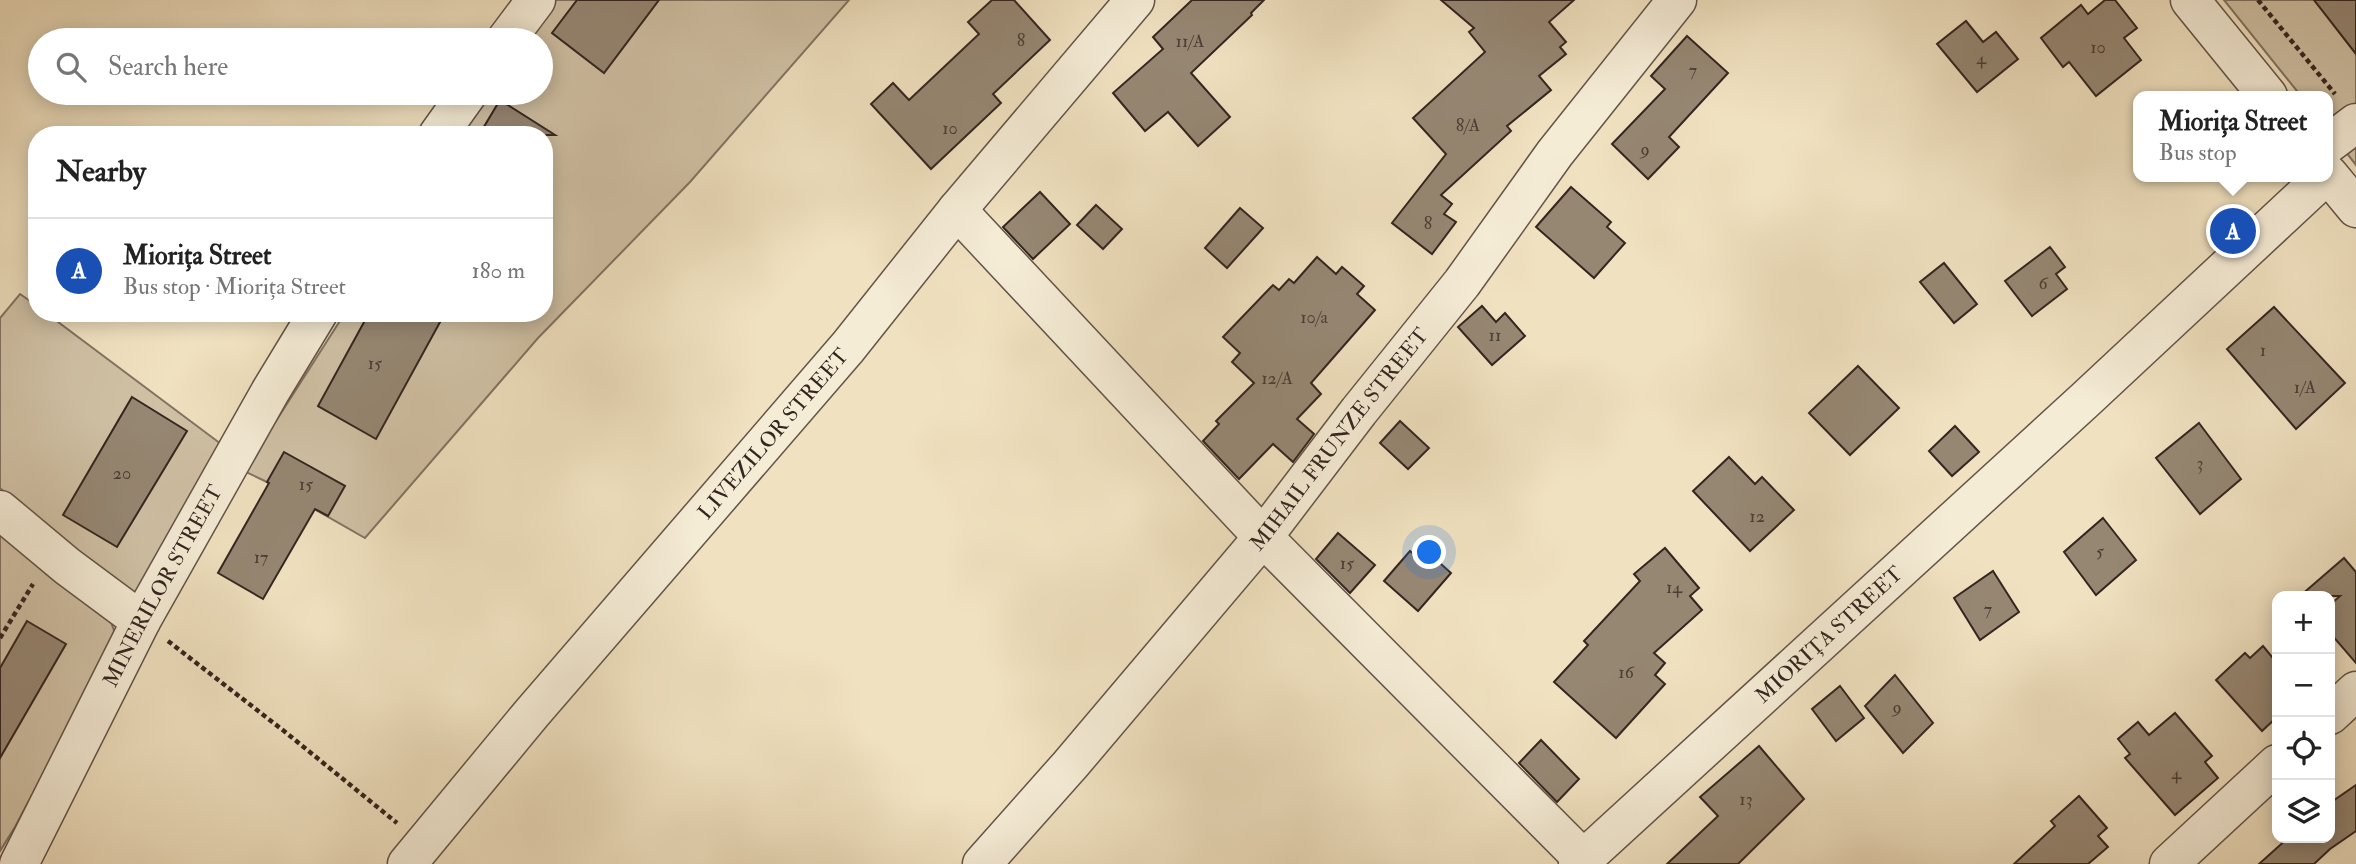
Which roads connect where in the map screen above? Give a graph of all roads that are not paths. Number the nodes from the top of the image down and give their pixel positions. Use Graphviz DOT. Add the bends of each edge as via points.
graph roads {
  1 [pos="536,0"];
  2 [pos="1135,0"];
  3 [pos="1677,0"];
  4 [pos="2190,0"];
  5 [pos="515,28"];
  6 [pos="2264,91"];
  7 [pos="459,105"];
  8 [pos="2348,111"];
  9 [pos="444,126"];
  10 [pos="2333,136"];
  11 [pos="2319,182"];
  12 [pos="2332,182"];
  13 [pos="2356,208"];
  14 [pos="957,210"];
  15 [pos="313,322"];
  16 [pos="0,510"];
  17 [pos="1263,537"];
  18 [pos="141,621"];
  19 [pos="2356,691"];
  20 [pos="2335,710"];
  21 [pos="2272,769"];
  22 [pos="416,854"];
  23 [pos="1580,862"];
  24 [pos="19,864"];
  25 [pos="982,864"];
  26 [pos="2169,864"];
  1 -- 5 [label="street"];
  2 -- 14 [label="street, LIVEZILOR STREET"];
  3 -- 17 [label="street, MIHAIL FRUNZE STREET"];
  4 -- 6 [label="street"];
  7 -- 9 [label="street"];
  8 -- 10 [label="street"];
  11 -- 23 [label="street, MIORIȚA STREET"];
  12 -- 13 [label="street"];
  14 -- 17 [label="street"];
  14 -- 22 [label="street, LIVEZILOR STREET" via="848,347"];
  15 -- 18 [label="street, MINERILOR STREET"];
  16 -- 18 [label="street"];
  17 -- 23 [label="street"];
  17 -- 25 [label="street, MIHAIL FRUNZE STREET"];
  18 -- 24 [label="street, MINERILOR STREET"];
  19 -- 20 [label="street"];
  21 -- 26 [label="street"];
}
